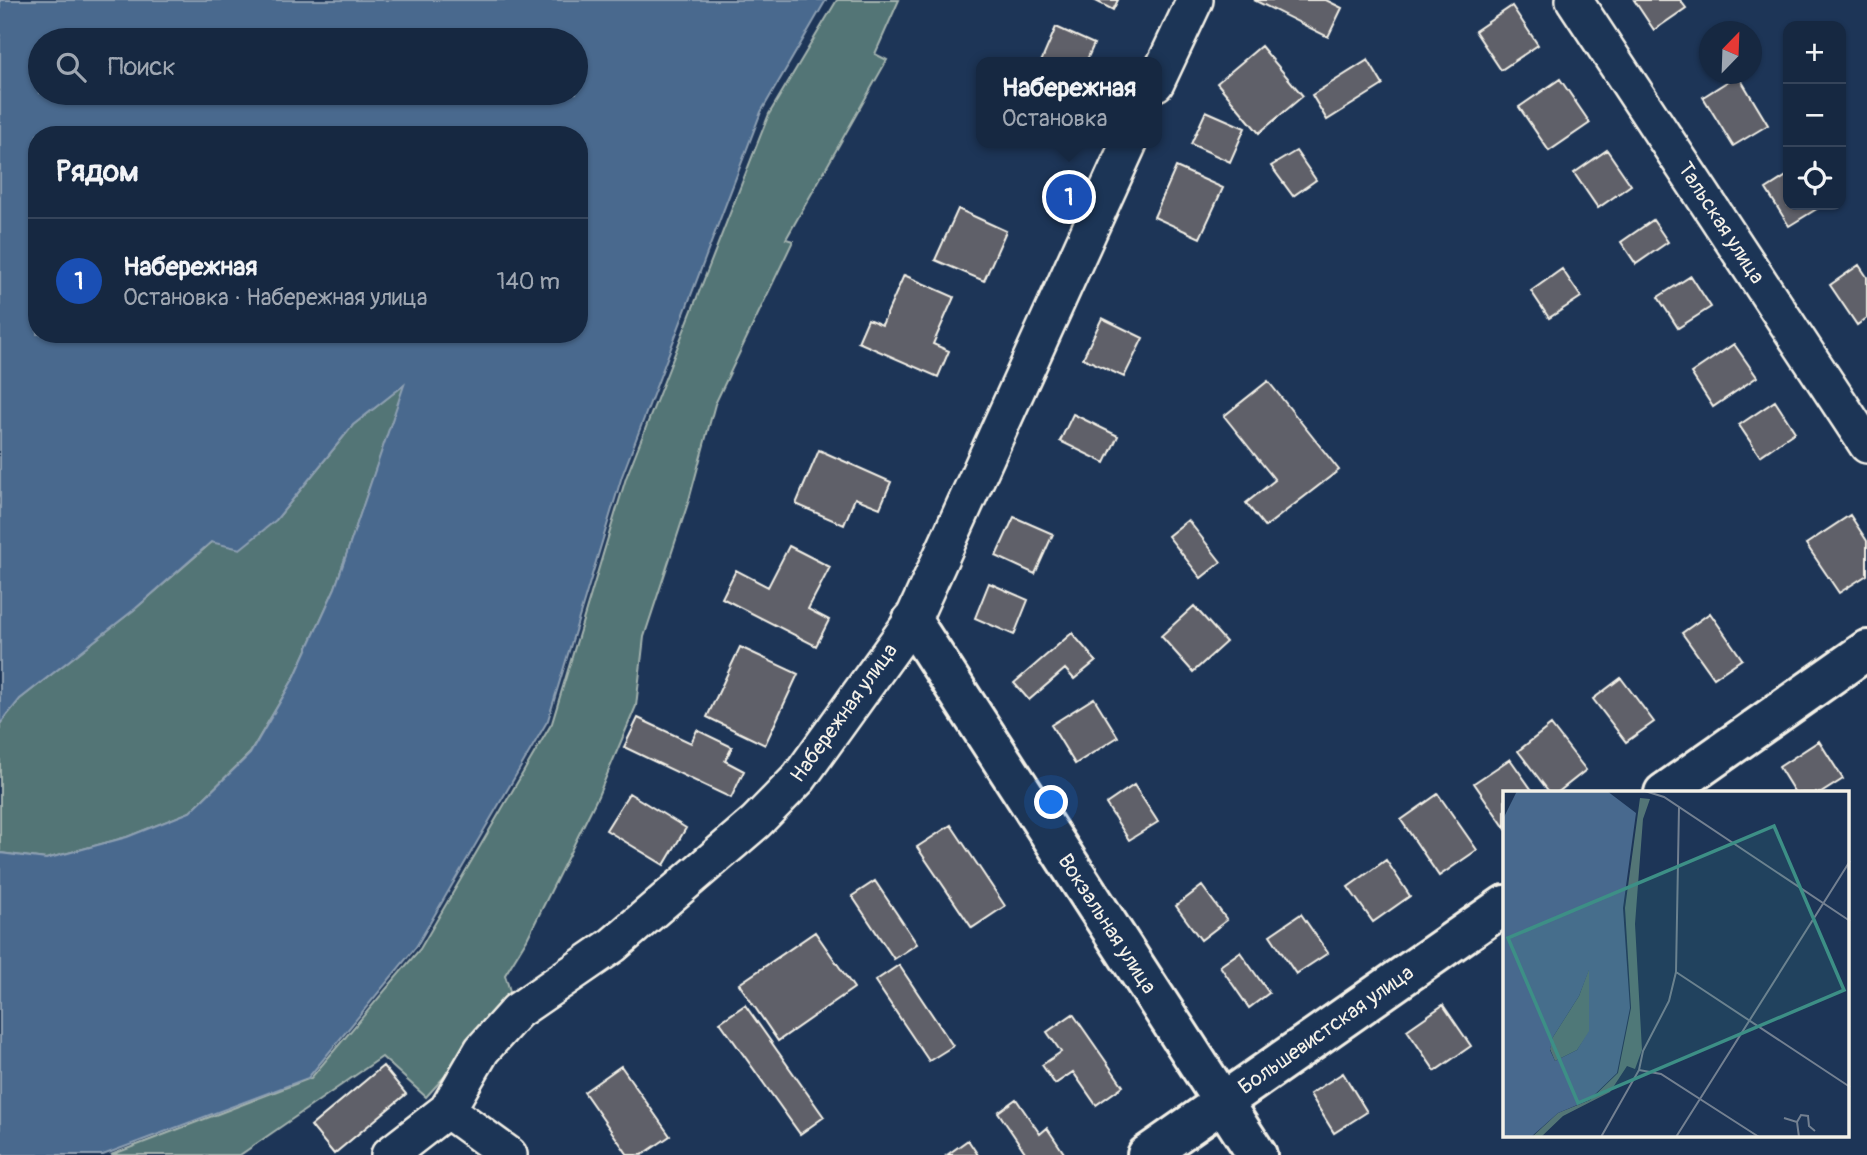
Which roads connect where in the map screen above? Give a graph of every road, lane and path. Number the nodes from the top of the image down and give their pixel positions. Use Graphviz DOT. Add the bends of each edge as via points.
graph roads {
  1 [pos="1195,0"];
  2 [pos="1574,0"];
  3 [pos="1162,72"];
  4 [pos="1127,148"];
  5 [pos="1867,445"];
  6 [pos="912,621"];
  7 [pos="1867,650"];
  8 [pos="1667,791"];
  9 [pos="1503,906"];
  10 [pos="1222,1103"];
  11 [pos="447,1110"];
  12 [pos="389,1155"];
  13 [pos="509,1155"];
  14 [pos="1147,1155"];
  15 [pos="1257,1155"];
  1 -- 3 [label="street"];
  2 -- 5 [label="street, Тальская улица"];
  4 -- 6 [label="street, Набережная улица"];
  6 -- 10 [label="main road, Вокзальная улица"];
  6 -- 11 [label="street, Набережная улица" via="799,778 756,822 613,945 517,1011 482,1050"];
  7 -- 8 [label="main road"];
  9 -- 10 [label="main road, Большевистская улица"];
  10 -- 14 [label="main road, Большевистская улица"];
  10 -- 15 [label="main road, Вокзальная улица"];
  11 -- 12 [label="street, Набережная улица"];
  11 -- 13 [label="street"];
}
